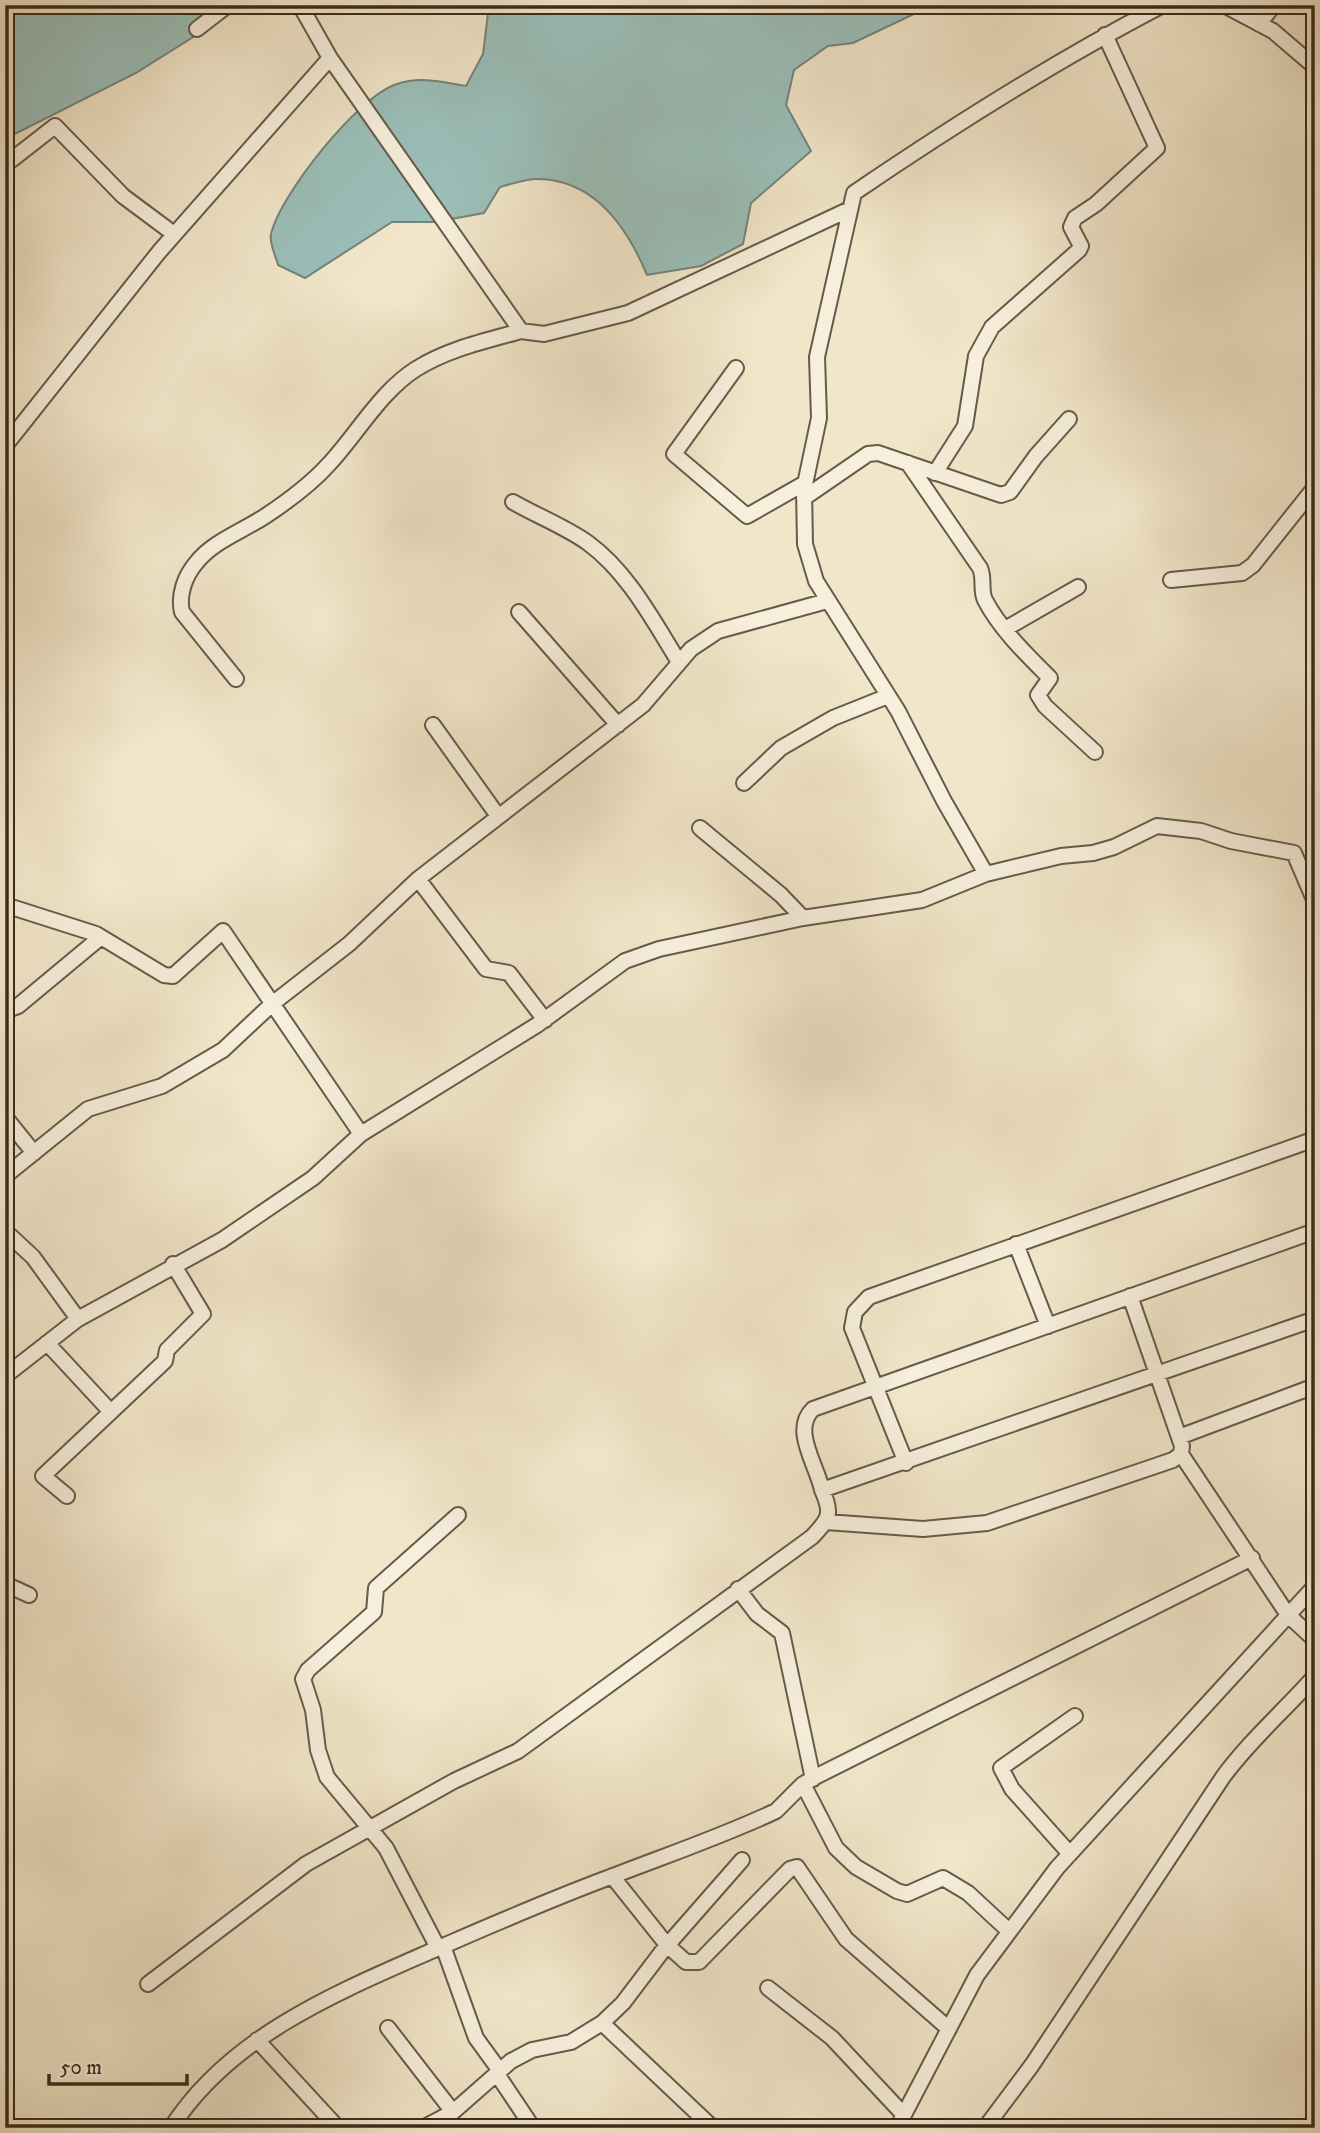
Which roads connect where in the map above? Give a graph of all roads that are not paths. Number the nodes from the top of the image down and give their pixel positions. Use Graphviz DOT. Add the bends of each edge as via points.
graph roads {
  1 [pos="228,5"];
  2 [pos="300,5"];
  3 [pos="1163,5"];
  4 [pos="1224,5"];
  5 [pos="1274,5"];
  6 [pos="1259,24"];
  7 [pos="197,29"];
  8 [pos="1105,35"];
  9 [pos="330,58"];
  10 [pos="1315,67"];
  11 [pos="5,165"];
  12 [pos="850,209"];
  13 [pos="174,234"];
  14 [pos="521,331"];
  15 [pos="736,368"];
  16 [pos="1069,419"];
  17 [pos="5,446"];
  18 [pos="908,463"];
  19 [pos="935,473"];
  20 [pos="805,482"];
  21 [pos="1315,487"];
  22 [pos="804,498"];
  23 [pos="513,502"];
  24 [pos="1171,580"];
  25 [pos="1078,587"];
  26 [pos="827,601"];
  27 [pos="519,612"];
  28 [pos="1005,629"];
  29 [pos="679,663"];
  30 [pos="236,678"];
  31 [pos="888,696"];
  32 [pos="433,725"];
  33 [pos="618,725"];
  34 [pos="1095,752"];
  35 [pos="744,783"];
  36 [pos="498,816"];
  37 [pos="700,828"];
  38 [pos="986,874"];
  39 [pos="418,879"];
  40 [pos="1315,902"];
  41 [pos="5,905"];
  42 [pos="803,918"];
  43 [pos="101,937"];
  44 [pos="272,1004"];
  45 [pos="5,1011"];
  46 [pos="545,1020"];
  47 [pos="5,1117"];
  48 [pos="360,1134"];
  49 [pos="1315,1139"];
  50 [pos="34,1153"];
  51 [pos="5,1176"];
  52 [pos="5,1231"];
  53 [pos="1315,1231"];
  54 [pos="1016,1244"];
  55 [pos="173,1264"];
  56 [pos="1130,1296"];
  57 [pos="78,1319"];
  58 [pos="1315,1319"];
  59 [pos="1048,1326"];
  60 [pos="47,1342"];
  61 [pos="1158,1374"];
  62 [pos="5,1376"];
  63 [pos="1315,1386"];
  64 [pos="875,1387"];
  65 [pos="111,1412"];
  66 [pos="1179,1437"];
  67 [pos="1181,1454"];
  68 [pos="906,1463"];
  69 [pos="822,1490"];
  70 [pos="67,1496"];
  71 [pos="458,1514"];
  72 [pos="826,1522"];
  73 [pos="1252,1558"];
  74 [pos="5,1584"];
  75 [pos="1315,1586"];
  76 [pos="738,1589"];
  77 [pos="29,1595"];
  78 [pos="1288,1615"];
  79 [pos="1315,1640"];
  80 [pos="1315,1676"];
  81 [pos="1074,1716"];
  82 [pos="808,1782"];
  83 [pos="369,1827"];
  84 [pos="1070,1854"];
  85 [pos="742,1860"];
  86 [pos="612,1876"];
  87 [pos="1009,1931"];
  88 [pos="667,1945"];
  89 [pos="441,1947"];
  90 [pos="148,1984"];
  91 [pos="768,1988"];
  92 [pos="602,2023"];
  93 [pos="388,2028"];
  94 [pos="949,2029"];
  95 [pos="257,2040"];
  96 [pos="499,2073"];
  97 [pos="453,2112"];
  98 [pos="901,2121"];
  99 [pos="171,2128"];
  100 [pos="338,2128"];
  101 [pos="423,2128"];
  102 [pos="533,2128"];
  103 [pos="713,2128"];
  104 [pos="985,2128"];
  1 -- 7 [label="street"];
  2 -- 9 [label="street"];
  3 -- 8 [label="street"];
  4 -- 6 [label="street"];
  5 -- 6 [label="street"];
  6 -- 10 [label="street"];
  8 -- 12 [label="street" via="963,119 854,193"];
  8 -- 19 [label="street" via="1157,148 1075,218 1071,227 1082,246 992,327 976,356 965,426"];
  9 -- 13 [label="street"];
  9 -- 14 [label="street"];
  11 -- 13 [label="street" via="55,126 123,196"];
  12 -- 14 [label="street" via="628,313 544,334"];
  12 -- 20 [label="street" via="817,356 819,418"];
  13 -- 17 [label="street"];
  14 -- 30 [label="street" via="457,349 414,370 327,467 267,515 196,562 179,601 182,612"];
  15 -- 20 [label="street" via="674,454 747,516"];
  16 -- 19 [label="street" via="1010,492 1001,495"];
  18 -- 19 [label="street"];
  18 -- 22 [label="street" via="868,454"];
  18 -- 28 [label="street" via="980,568 983,597"];
  20 -- 22 [label="street"];
  21 -- 24 [label="street" via="1242,573"];
  22 -- 26 [label="street" via="805,544"];
  23 -- 29 [label="street" via="589,544 612,565"];
  25 -- 28 [label="street"];
  26 -- 29 [label="street" via="718,631"];
  26 -- 31 [label="street"];
  27 -- 33 [label="street"];
  28 -- 34 [label="street" via="1050,678 1038,695 1045,706"];
  29 -- 33 [label="street" via="643,705"];
  31 -- 35 [label="street" via="833,718 781,748"];
  31 -- 38 [label="street"];
  32 -- 36 [label="street"];
  33 -- 36 [label="street"];
  36 -- 39 [label="street"];
  37 -- 42 [label="street"];
  38 -- 40 [label="street" via="1093,853 1157,826 1173,827 1294,853"];
  38 -- 42 [label="street" via="922,900"];
  39 -- 44 [label="street" via="349,944"];
  39 -- 46 [label="street" via="486,969 509,973"];
  41 -- 43 [label="street"];
  42 -- 46 [label="street" via="659,949 625,961"];
  43 -- 44 [label="street" via="173,976 223,931"];
  43 -- 45 [label="street" via="18,1006"];
  44 -- 48 [label="street"];
  44 -- 50 [label="street" via="223,1050 162,1086 88,1109"];
  46 -- 48 [label="street"];
  47 -- 50 [label="street"];
  48 -- 55 [label="street" via="313,1178 222,1240"];
  49 -- 54 [label="street"];
  50 -- 51 [label="street"];
  52 -- 57 [label="street" via="33,1257"];
  53 -- 56 [label="street"];
  54 -- 59 [label="street"];
  54 -- 64 [label="street" via="869,1297 855,1312 852,1328"];
  55 -- 57 [label="street"];
  55 -- 65 [label="street" via="203,1314 167,1350 165,1361"];
  56 -- 59 [label="street"];
  56 -- 61 [label="street"];
  57 -- 60 [label="street"];
  58 -- 61 [label="street"];
  59 -- 64 [label="street"];
  60 -- 62 [label="street"];
  60 -- 65 [label="street"];
  61 -- 66 [label="street"];
  61 -- 68 [label="street"];
  63 -- 66 [label="street"];
  64 -- 68 [label="street"];
  64 -- 69 [label="street" via="805,1416 803,1429"];
  65 -- 70 [label="street" via="43,1476"];
  66 -- 67 [label="street"];
  67 -- 72 [label="street" via="987,1523 923,1529"];
  67 -- 73 [label="street"];
  68 -- 69 [label="street"];
  69 -- 72 [label="street" via="829,1506"];
  71 -- 83 [label="street" via="376,1588 374,1612 303,1679 327,1777"];
  72 -- 76 [label="street"];
  73 -- 78 [label="street"];
  73 -- 82 [label="street"];
  74 -- 77 [label="street"];
  75 -- 78 [label="street"];
  76 -- 82 [label="street" via="757,1614 782,1633"];
  76 -- 83 [label="street" via="518,1751"];
  78 -- 79 [label="street"];
  78 -- 84 [label="street"];
  80 -- 104 [label="street" via="1223,1777 1032,2065"];
  81 -- 84 [label="street" via="1001,1768 1012,1789"];
  82 -- 86 [label="street" via="776,1811"];
  82 -- 87 [label="street" via="836,1848 856,1867 907,1894 943,1878 968,1892"];
  83 -- 89 [label="street" via="386,1848"];
  83 -- 90 [label="street" via="306,1864"];
  84 -- 87 [label="street"];
  85 -- 88 [label="street"];
  86 -- 88 [label="street"];
  86 -- 89 [label="street"];
  87 -- 94 [label="street" via="976,1975"];
  88 -- 92 [label="street"];
  88 -- 94 [label="street" via="686,1962 699,1962 789,1869 797,1867 846,1939"];
  89 -- 95 [label="street" via="353,1984"];
  89 -- 96 [label="street" via="476,2038"];
  91 -- 98 [label="street" via="832,2038"];
  92 -- 96 [label="street" via="571,2042 532,2050"];
  92 -- 103 [label="street"];
  93 -- 97 [label="street"];
  94 -- 98 [label="street"];
  95 -- 99 [label="street" via="183,2109"];
  95 -- 100 [label="street"];
  96 -- 97 [label="street"];
  96 -- 102 [label="street"];
  97 -- 101 [label="street"];
}
